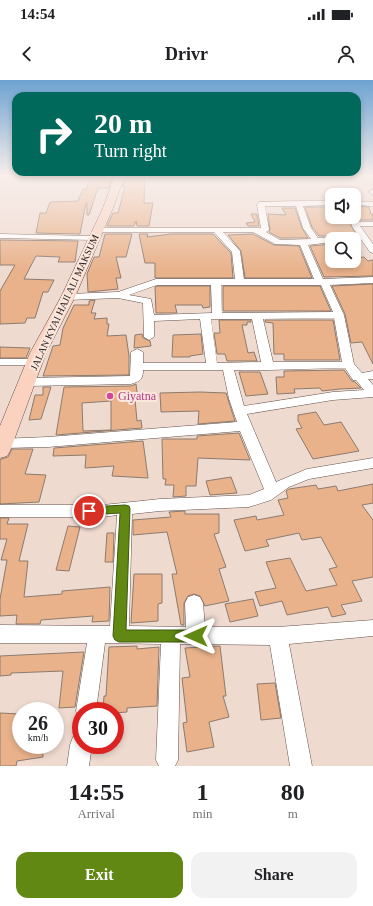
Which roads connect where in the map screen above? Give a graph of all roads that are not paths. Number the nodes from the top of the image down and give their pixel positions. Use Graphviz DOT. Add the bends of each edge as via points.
graph roads {
  1 [pos="108,207"];
  2 [pos="261,207"];
  3 [pos="301,207"];
  4 [pos="361,221"];
  5 [pos="357,224"];
  6 [pos="373,224"];
  7 [pos="216,230"];
  8 [pos="252,230"];
  9 [pos="95,234"];
  10 [pos="0,236"];
  11 [pos="369,239"];
  12 [pos="325,240"];
  13 [pos="315,241"];
  14 [pos="303,244"];
  15 [pos="373,250"];
  16 [pos="373,280"];
  17 [pos="216,281"];
  18 [pos="240,281"];
  19 [pos="322,282"];
  20 [pos="119,295"];
  21 [pos="68,297"];
  22 [pos="339,315"];
  23 [pos="205,316"];
  24 [pos="217,316"];
  25 [pos="257,316"];
  26 [pos="150,318"];
  27 [pos="149,337"];
  28 [pos="137,352"];
  29 [pos="0,362"];
  30 [pos="34,362"];
  31 [pos="348,366"];
  32 [pos="137,367"];
  33 [pos="212,367"];
  34 [pos="228,367"];
  35 [pos="268,367"];
  36 [pos="373,375"];
  37 [pos="357,377"];
  38 [pos="28,382"];
  39 [pos="373,393"];
  40 [pos="239,411"];
  41 [pos="246,426"];
  42 [pos="2,447"];
  43 [pos="373,463"];
  44 [pos="273,492"];
  45 [pos="125,509"];
  46 [pos="0,511"];
  47 [pos="194,603"];
  48 [pos="373,628"];
  49 [pos="0,634"];
  50 [pos="97,636"];
  51 [pos="119,636"];
  52 [pos="170,636"];
  53 [pos="196,636"];
  54 [pos="278,636"];
  55 [pos="87,702"];
  56 [pos="80,754"];
  57 [pos="167,760"];
  58 [pos="78,766"];
  59 [pos="301,766"];
  1 -- 9 [label="street, JALAN KYAI HAJI ALI MAKSUM"];
  2 -- 8 [label="street" via="266,229"];
  3 -- 13 [label="street"];
  4 -- 6 [label="street"];
  5 -- 11 [label="street"];
  7 -- 8 [label="street"];
  7 -- 9 [label="street"];
  7 -- 18 [label="street" via="236,251"];
  8 -- 14 [label="street" via="278,242"];
  9 -- 10 [label="street"];
  9 -- 21 [label="street, JALAN KYAI HAJI ALI MAKSUM"];
  11 -- 15 [label="street"];
  12 -- 13 [label="street"];
  13 -- 14 [label="street"];
  14 -- 19 [label="street"];
  16 -- 19 [label="street"];
  17 -- 18 [label="street"];
  17 -- 20 [label="street" via="156,282"];
  17 -- 24 [label="street"];
  18 -- 19 [label="street"];
  19 -- 22 [label="street"];
  20 -- 21 [label="street"];
  20 -- 26 [label="street" via="148,301"];
  21 -- 30 [label="street, JALAN KYAI HAJI ALI MAKSUM"];
  22 -- 25 [label="street"];
  22 -- 31 [label="street"];
  23 -- 24 [label="street"];
  23 -- 26 [label="street"];
  23 -- 33 [label="street"];
  24 -- 25 [label="street"];
  25 -- 35 [label="street"];
  26 -- 27 [label="street"];
  28 -- 32 [label="street"];
  29 -- 30 [label="street"];
  30 -- 38 [label="street, JALAN KYAI HAJI ALI MAKSUM"];
  31 -- 35 [label="street"];
  31 -- 37 [label="street"];
  32 -- 33 [label="street"];
  32 -- 38 [label="street" via="137,378 131,380"];
  33 -- 34 [label="street"];
  34 -- 35 [label="street"];
  34 -- 40 [label="street"];
  36 -- 37 [label="street"];
  37 -- 39 [label="street"];
  38 -- 42 [label="street, JALAN KYAI HAJI ALI MAKSUM"];
  39 -- 40 [label="street" via="333,396"];
  40 -- 41 [label="street"];
  41 -- 42 [label="street"];
  41 -- 44 [label="street"];
  43 -- 44 [label="street" via="307,474 284,483"];
  44 -- 45 [label="street" via="249,501"];
  45 -- 46 [label="street"];
  45 -- 51 [label="street"];
  47 -- 53 [label="street"];
  48 -- 54 [label="street"];
  49 -- 50 [label="street"];
  50 -- 51 [label="street"];
  50 -- 55 [label="street"];
  51 -- 52 [label="street"];
  52 -- 53 [label="street"];
  52 -- 57 [label="street"];
  53 -- 54 [label="street"];
  54 -- 59 [label="street"];
  56 -- 58 [label="street"];
}
